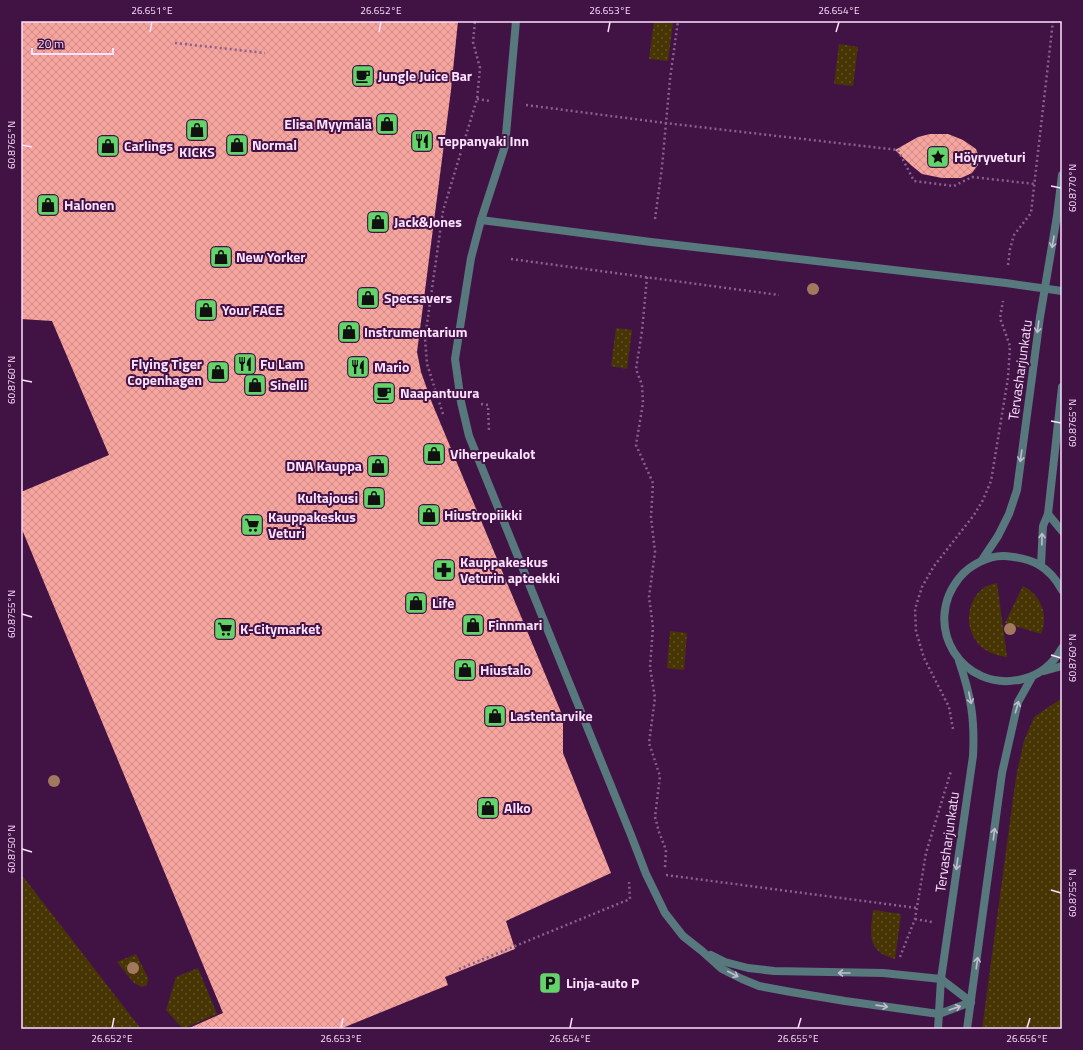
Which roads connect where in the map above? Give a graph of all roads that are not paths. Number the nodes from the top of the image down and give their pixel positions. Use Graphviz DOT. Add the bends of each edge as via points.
graph roads {
  1 [pos="516,21"];
  2 [pos="1062,175"];
  3 [pos="481,220"];
  4 [pos="1045,288"];
  5 [pos="1062,291"];
  6 [pos="1062,386"];
  7 [pos="1048,514"];
  8 [pos="1062,531"];
  9 [pos="982,560"];
  10 [pos="1041,565"];
  11 [pos="1062,590"];
  12 [pos="1062,648"];
  13 [pos="959,661"];
  14 [pos="1062,666"];
  15 [pos="1041,672"];
  16 [pos="1032,677"];
  17 [pos="702,951"];
  18 [pos="941,979"];
  19 [pos="972,1002"];
  20 [pos="939,1014"];
  21 [pos="938,1029"];
  22 [pos="967,1029"];
  1 -- 3 [label="street" via="505,146"];
  2 -- 4 [label="street, Tervasharjunkatu, one-way"];
  3 -- 4 [label="street"];
  3 -- 17 [label="street" via="466,283 455,359 469,436 646,874 665,913 683,936"];
  4 -- 5 [label="street"];
  4 -- 9 [label="street, Tervasharjunkatu, one-way" via="1017,490 1009,514"];
  6 -- 7 [label="street"];
  7 -- 8 [label="street"];
  10 -- 7 [label="street, one-way" via="1043,526"];
  9 -- 10 [label="street" via="1002,556 1022,557"];
  9 -- 13 [label="street" via="965,571 952,586 945,604 944,625 948,644"];
  10 -- 11 [label="street" via="1056,579"];
  12 -- 15 [label="street" via="1057,658"];
  13 -- 16 [label="street" via="974,673 993,680 1013,682"];
  13 -- 18 [label="street, Tervasharjunkatu, one-way" via="972,707 973,750"];
  14 -- 15 [label="street"];
  15 -- 16 [label="street"];
  19 -- 16 [label="street, one-way" via="1002,773 1018,702"];
  18 -- 17 [label="street, one-way" via="883,973 748,968"];
  17 -- 20 [label="street, one-way" via="722,969 759,986 845,1002"];
  18 -- 19 [label="street"];
  18 -- 20 [label="street, Tervasharjunkatu"];
  20 -- 19 [label="street, one-way"];
  19 -- 22 [label="street"];
  20 -- 21 [label="street, Tervasharjunkatu"];
}
